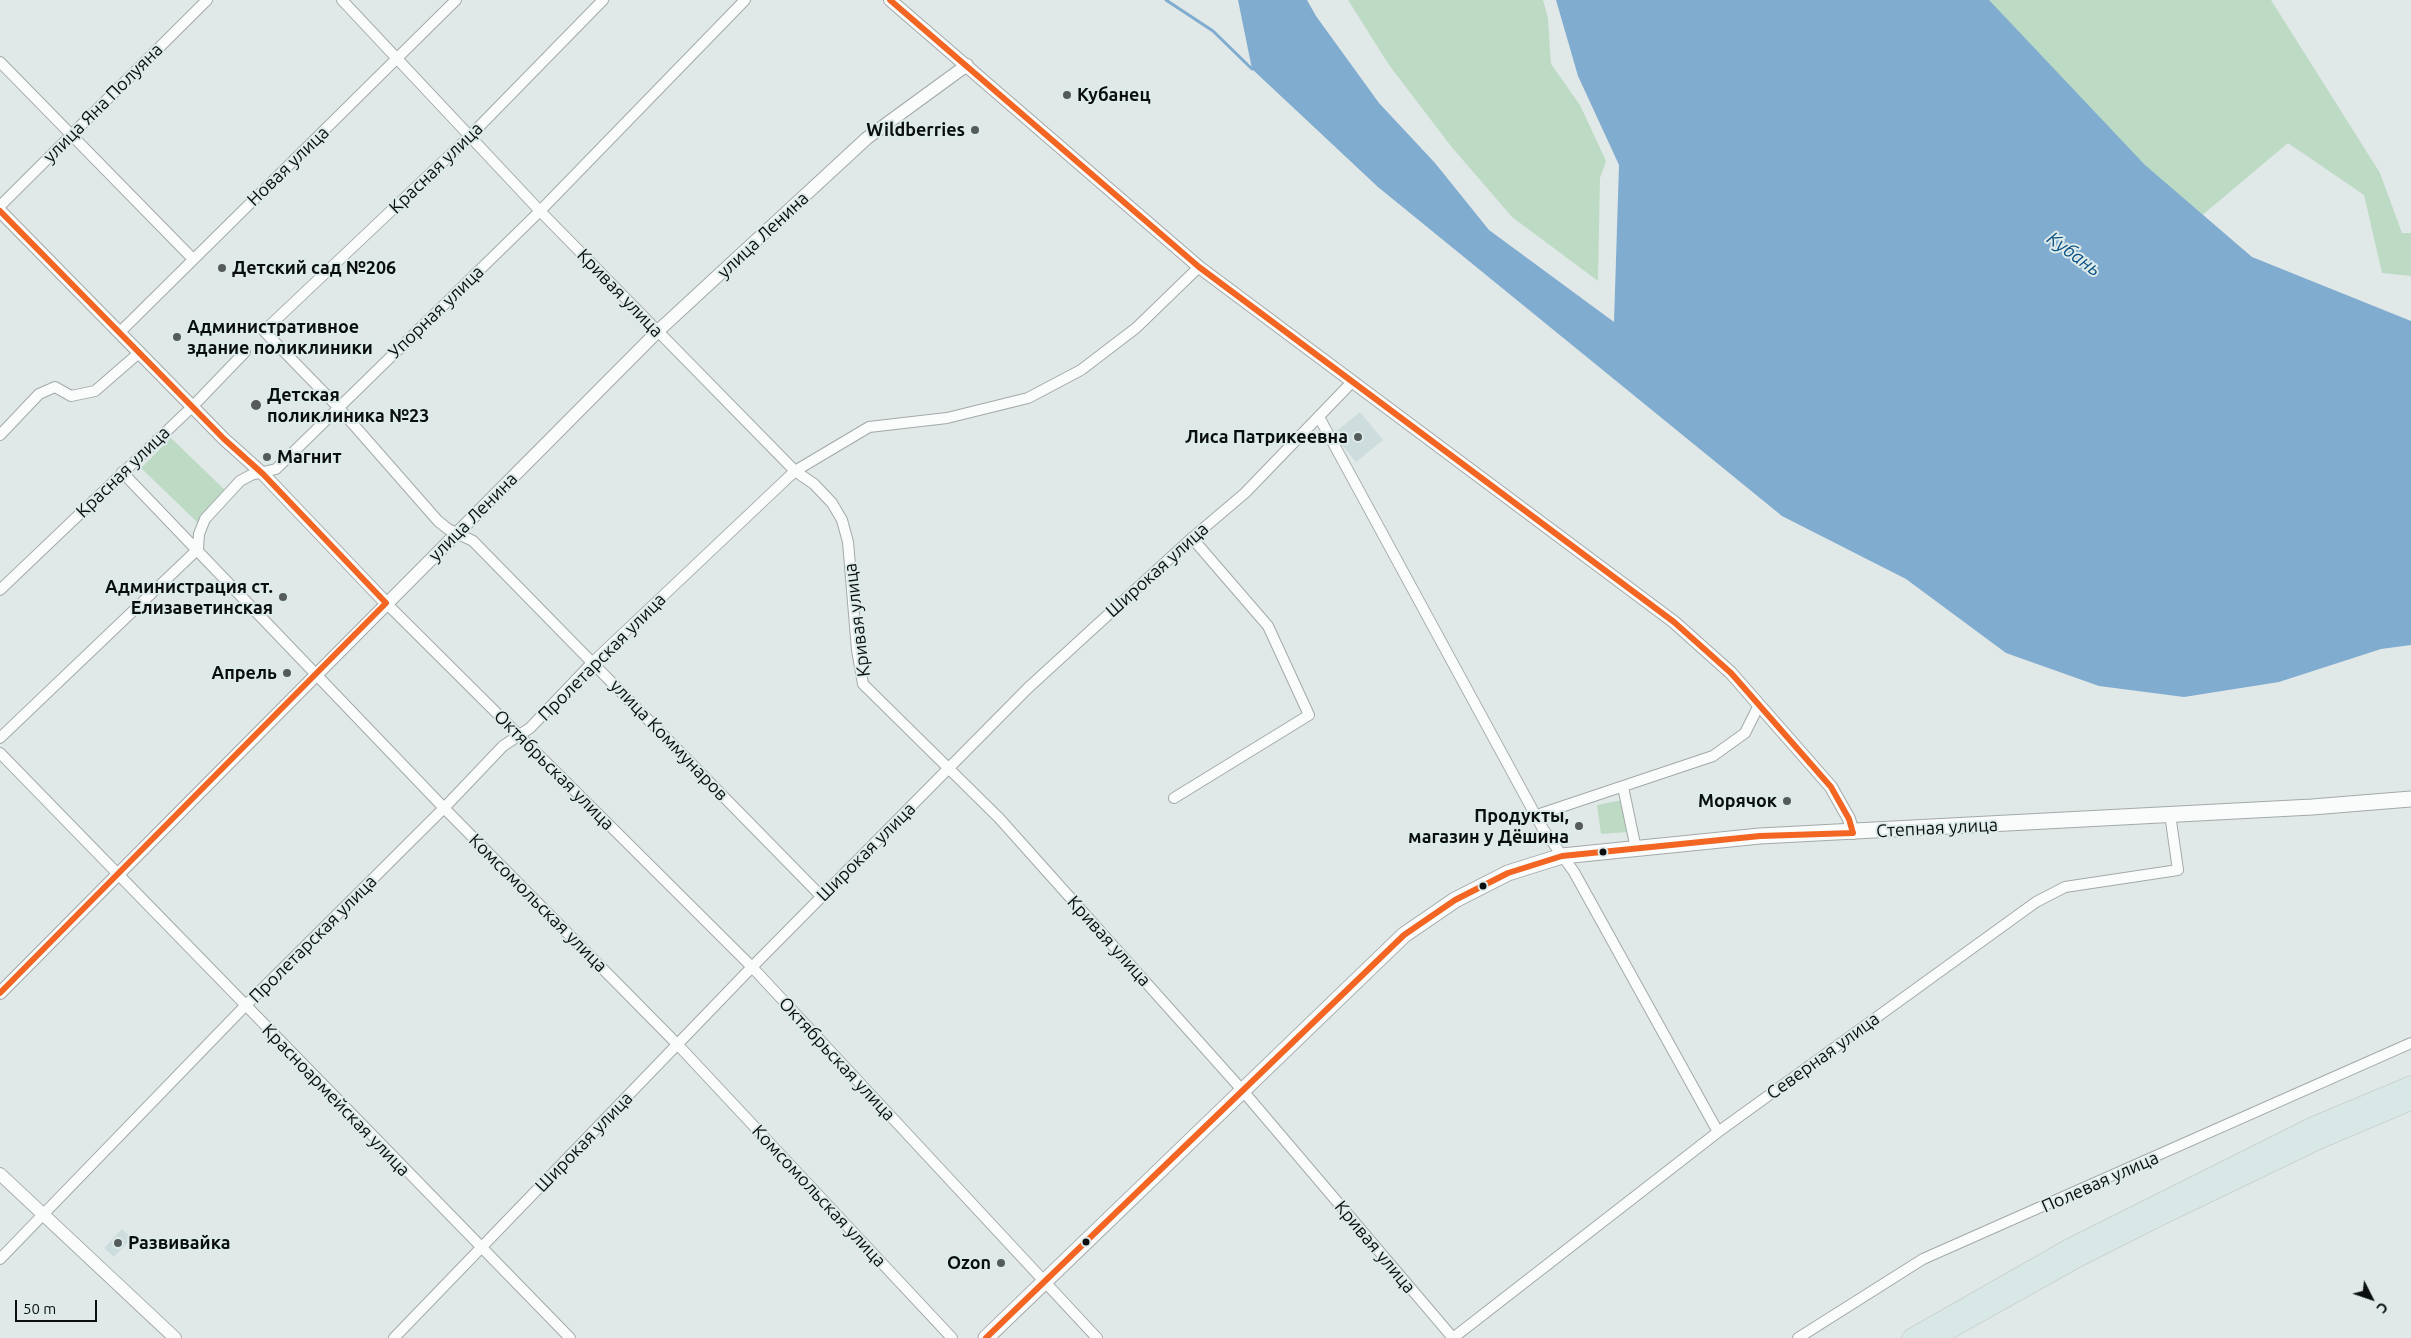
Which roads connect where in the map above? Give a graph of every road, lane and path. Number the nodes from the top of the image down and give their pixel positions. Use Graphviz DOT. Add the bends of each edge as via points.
graph roads {
  1 [pos="207,0"];
  2 [pos="342,0"];
  3 [pos="456,0"];
  4 [pos="603,0"];
  5 [pos="745,0"];
  6 [pos="890,0"];
  7 [pos="398,60"];
  8 [pos="0,62"];
  9 [pos="967,65"];
  10 [pos="71,134"];
  11 [pos="469,137"];
  12 [pos="0,206"];
  13 [pos="0,211"];
  14 [pos="540,211"];
  15 [pos="193,258"];
  16 [pos="1199,267"];
  17 [pos="264,331"];
  18 [pos="120,332"];
  19 [pos="658,332"];
  20 [pos="140,352"];
  21 [pos="245,352"];
  22 [pos="1353,381"];
  23 [pos="193,406"];
  24 [pos="338,407"];
  25 [pos="1319,417"];
  26 [pos="0,435"];
  27 [pos="795,471"];
  28 [pos="122,472"];
  29 [pos="263,474"];
  30 [pos="457,533"];
  31 [pos="1192,538"];
  32 [pos="198,550"];
  33 [pos="0,590"];
  34 [pos="386,603"];
  35 [pos="593,662"];
  36 [pos="317,673"];
  37 [pos="1759,705"];
  38 [pos="519,735"];
  39 [pos="0,738"];
  40 [pos="0,752"];
  41 [pos="949,769"];
  42 [pos="1623,787"];
  43 [pos="1174,798"];
  44 [pos="2411,798"];
  45 [pos="444,808"];
  46 [pos="2170,814"];
  47 [pos="1537,815"];
  48 [pos="1854,833"];
  49 [pos="1636,849"];
  50 [pos="1562,856"];
  51 [pos="118,872"];
  52 [pos="821,896"];
  53 [pos="752,967"];
  54 [pos="0,993"];
  55 [pos="245,1006"];
  56 [pos="2411,1043"];
  57 [pos="678,1045"];
  58 [pos="2411,1085"];
  59 [pos="1243,1091"];
  60 [pos="2411,1101"];
  61 [pos="1718,1132"];
  62 [pos="0,1174"];
  63 [pos="43,1214"];
  64 [pos="481,1248"];
  65 [pos="0,1259"];
  66 [pos="1044,1280"];
  67 [pos="175,1338"];
  68 [pos="394,1338"];
  69 [pos="570,1338"];
  70 [pos="952,1338"];
  71 [pos="986,1338"];
  72 [pos="1097,1338"];
  73 [pos="1453,1338"];
  74 [pos="1798,1338"];
  75 [pos="1910,1338"];
  76 [pos="1935,1338"];
  1 -- 10 [label="street, улица Яна Полуяна"];
  2 -- 7 [label="street, Кривая улица"];
  3 -- 7 [label="street, Новая улица"];
  4 -- 11 [label="street, Красная улица"];
  5 -- 14 [label="street, Упорная улица"];
  6 -- 9 [label="street"];
  7 -- 11 [label="street, Кривая улица"];
  7 -- 15 [label="street, Новая улица"];
  8 -- 10 [label="street"];
  9 -- 16 [label="street"];
  9 -- 19 [label="street, улица Ленина" via="867,138"];
  10 -- 12 [label="street, улица Яна Полуяна"];
  10 -- 15 [label="street"];
  11 -- 14 [label="street, Кривая улица"];
  11 -- 17 [label="street, Красная улица"];
  13 -- 18 [label="street, Октябрьская улица"];
  14 -- 19 [label="street, Кривая улица"];
  14 -- 24 [label="street, Упорная улица"];
  15 -- 18 [label="street, Новая улица"];
  16 -- 22 [label="street"];
  16 -- 27 [label="street, Пролетарская улица" via="1136,328 1081,370 1028,398 947,418 869,427"];
  17 -- 24 [label="street, улица Коммунаров"];
  18 -- 20 [label="street, Октябрьская улица"];
  19 -- 27 [label="street, Кривая улица"];
  19 -- 30 [label="street, улица Ленина"];
  20 -- 23 [label="street, Октябрьская улица"];
  20 -- 26 [label="street" via="95,391 71,396 55,388 39,394"];
  21 -- 23 [label="street, Красная улица"];
  22 -- 25 [label="street, Широкая улица"];
  22 -- 37 [label="street" via="1674,622 1731,674"];
  23 -- 28 [label="street, Красная улица"];
  23 -- 29 [label="street, Октябрьская улица"];
  24 -- 29 [label="street, Упорная улица" via="276,469"];
  24 -- 30 [label="street, улица Коммунаров" via="438,521"];
  25 -- 31 [label="street, Широкая улица" via="1245,493"];
  25 -- 47 [label="street"];
  27 -- 35 [label="street, Пролетарская улица"];
  27 -- 41 [label="street, Кривая улица" via="814,484 832,503 842,520 848,542 863,684"];
  28 -- 32 [label="street, Комсомольская улица"];
  28 -- 33 [label="street, Красная улица"];
  29 -- 32 [label="street, Упорная улица" via="251,475 240,481 205,519 198,534"];
  29 -- 34 [label="street, Октябрьская улица"];
  30 -- 34 [label="street, улица Ленина"];
  30 -- 35 [label="street, улица Коммунаров" via="473,541"];
  31 -- 41 [label="street, Широкая улица" via="1028,688"];
  31 -- 43 [label="street" via="1268,626 1309,715"];
  32 -- 36 [label="street, Комсомольская улица"];
  32 -- 39 [label="street"];
  34 -- 36 [label="street, улица Ленина"];
  34 -- 38 [label="street, Октябрьская улица"];
  35 -- 38 [label="street, Пролетарская улица" via="530,728"];
  35 -- 52 [label="street, улица Коммунаров"];
  36 -- 45 [label="street, Комсомольская улица"];
  36 -- 51 [label="street, улица Ленина"];
  37 -- 42 [label="street" via="1745,733 1713,756"];
  37 -- 48 [label="street" via="1831,787"];
  38 -- 45 [label="street, Пролетарская улица" via="503,746"];
  38 -- 53 [label="street, Октябрьская улица"];
  40 -- 51 [label="street, Красноармейская улица"];
  41 -- 52 [label="street, Широкая улица"];
  41 -- 59 [label="street, Кривая улица" via="999,818"];
  42 -- 47 [label="street"];
  42 -- 49 [label="street"];
  44 -- 46 [label="main road, Степная улица"];
  45 -- 55 [label="street, Пролетарская улица"];
  45 -- 57 [label="street, Комсомольская улица"];
  46 -- 48 [label="main road, Степная улица"];
  46 -- 61 [label="street, Северная улица" via="2178,870 2066,887 2036,902"];
  47 -- 50 [label="street"];
  48 -- 49 [label="main road, Степная улица" via="1760,836"];
  49 -- 50 [label="main road, Степная улица"];
  50 -- 59 [label="main road, Степная улица" via="1500,877 1454,900 1404,936"];
  50 -- 61 [label="street"];
  51 -- 54 [label="street, улица Ленина"];
  51 -- 55 [label="street, Красноармейская улица"];
  52 -- 53 [label="street, Широкая улица"];
  53 -- 57 [label="street, Широкая улица"];
  53 -- 66 [label="street, Октябрьская улица"];
  55 -- 63 [label="street, Пролетарская улица"];
  55 -- 64 [label="street, Красноармейская улица"];
  56 -- 74 [label="street, Полевая улица" via="1923,1259"];
  57 -- 64 [label="street, Широкая улица"];
  57 -- 70 [label="street, Комсомольская улица"];
  58 -- 75 [label="highway" via="2313,1126 2069,1248"];
  59 -- 66 [label="main road, Степная улица"];
  59 -- 73 [label="street, Кривая улица"];
  60 -- 76 [label="highway" via="2319,1140 2155,1219"];
  61 -- 73 [label="street, Северная улица"];
  62 -- 63 [label="street"];
  63 -- 65 [label="street, Пролетарская улица"];
  63 -- 67 [label="street"];
  64 -- 68 [label="street, Широкая улица"];
  64 -- 69 [label="street, Красноармейская улица"];
  66 -- 71 [label="main road, Степная улица"];
  66 -- 72 [label="street, Октябрьская улица"];
}
